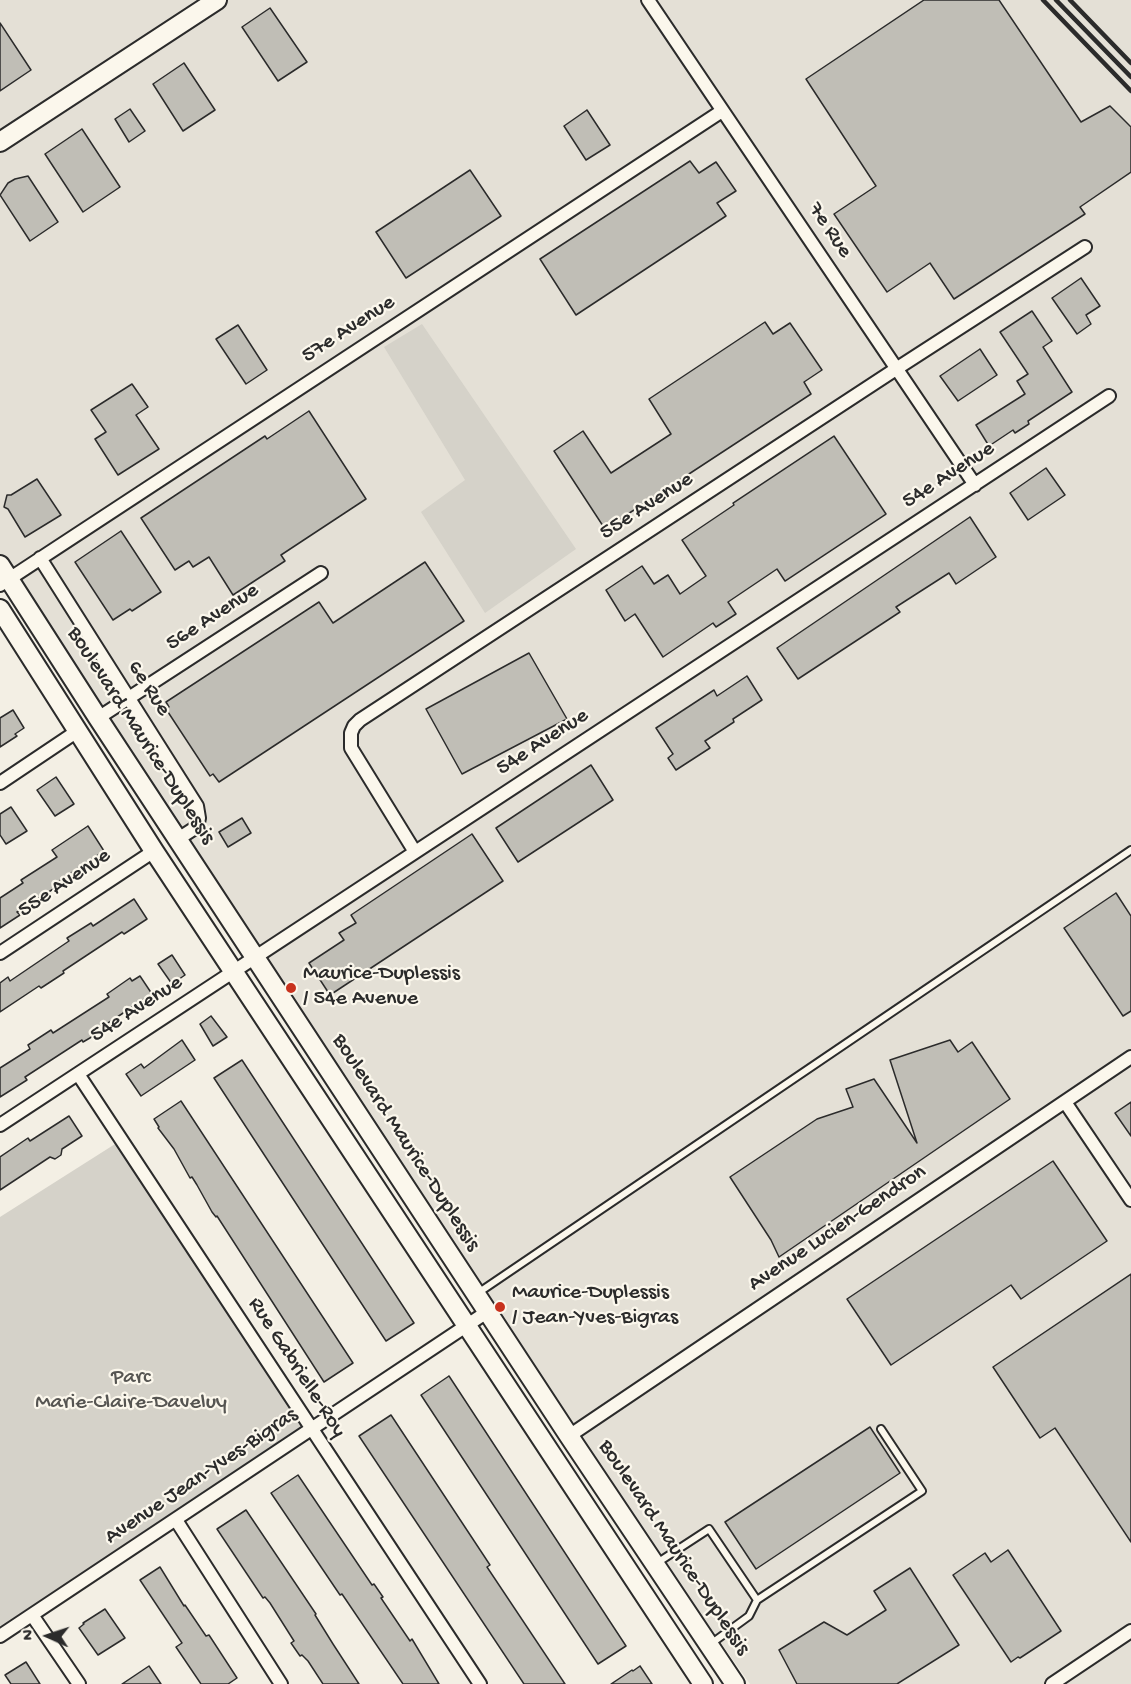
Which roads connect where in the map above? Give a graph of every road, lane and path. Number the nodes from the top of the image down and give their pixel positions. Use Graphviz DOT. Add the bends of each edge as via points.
graph roads {
  1 [pos="217,0"];
  2 [pos="648,0"];
  3 [pos="722,111"];
  4 [pos="0,142"];
  5 [pos="1085,247"];
  6 [pos="896,369"];
  7 [pos="1109,396"];
  8 [pos="975,485"];
  9 [pos="40,558"];
  10 [pos="321,573"];
  11 [pos="3,576"];
  12 [pos="0,609"];
  13 [pos="129,698"];
  14 [pos="98,718"];
  15 [pos="79,730"];
  16 [pos="0,783"];
  17 [pos="178,839"];
  18 [pos="1131,850"];
  19 [pos="154,851"];
  20 [pos="415,852"];
  21 [pos="0,953"];
  22 [pos="255,957"];
  23 [pos="234,971"];
  24 [pos="1131,1057"];
  25 [pos="78,1074"];
  26 [pos="1065,1102"];
  27 [pos="0,1125"];
  28 [pos="1131,1200"];
  29 [pos="476,1294"];
  30 [pos="487,1311"];
  31 [pos="467,1326"];
  32 [pos="311,1429"];
  33 [pos="881,1429"];
  34 [pos="569,1436"];
  35 [pos="176,1520"];
  36 [pos="655,1564"];
  37 [pos="757,1600"];
  38 [pos="32,1615"];
  39 [pos="1131,1631"];
  40 [pos="0,1636"];
  41 [pos="709,1645"];
  42 [pos="729,1682"];
  43 [pos="79,1684"];
  44 [pos="281,1684"];
  45 [pos="480,1684"];
  46 [pos="703,1684"];
  47 [pos="1052,1684"];
  1 -- 4 [label="street"];
  2 -- 3 [label="street, 7e Rue"];
  3 -- 6 [label="street, 7e Rue"];
  3 -- 9 [label="street, 57e Avenue"];
  5 -- 6 [label="street, 55e Avenue"];
  6 -- 8 [label="street, 7e Rue"];
  6 -- 20 [label="street, 55e Avenue" via="354,726 351,748"];
  7 -- 8 [label="street, 54e Avenue"];
  8 -- 20 [label="street, 54e Avenue"];
  9 -- 11 [label="street, 57e Avenue"];
  9 -- 13 [label="street, 6e Rue"];
  10 -- 13 [label="street, 56e Avenue"];
  11 -- 14 [label="street, Boulevard Maurice-Duplessis"];
  12 -- 15 [label="street"];
  13 -- 14 [label="street, 56e Avenue"];
  13 -- 17 [label="street, 6e Rue" via="197,806 198,823"];
  14 -- 17 [label="street, Boulevard Maurice-Duplessis"];
  15 -- 16 [label="street"];
  15 -- 19 [label="street"];
  17 -- 22 [label="street, Boulevard Maurice-Duplessis"];
  18 -- 29 [label="lane"];
  19 -- 21 [label="street, 55e Avenue"];
  19 -- 23 [label="street"];
  20 -- 22 [label="street, 54e Avenue"];
  22 -- 23 [label="street, 54e Avenue"];
  22 -- 29 [label="street, Boulevard Maurice-Duplessis"];
  23 -- 25 [label="street, 54e Avenue"];
  23 -- 31 [label="street"];
  24 -- 26 [label="street, Avenue Lucien-Gendron"];
  25 -- 27 [label="street, 54e Avenue"];
  25 -- 32 [label="street, Rue Gabrielle-Roy"];
  26 -- 28 [label="street"];
  26 -- 34 [label="street, Avenue Lucien-Gendron"];
  29 -- 30 [label="street, Boulevard Maurice-Duplessis"];
  30 -- 31 [label="street, Avenue Jean-Yves-Bigras"];
  30 -- 34 [label="street, Boulevard Maurice-Duplessis"];
  31 -- 32 [label="street, Avenue Jean-Yves-Bigras"];
  31 -- 46 [label="street"];
  32 -- 35 [label="street, Avenue Jean-Yves-Bigras"];
  32 -- 45 [label="street, Rue Gabrielle-Roy"];
  33 -- 37 [label="lane" via="921,1491"];
  34 -- 36 [label="street, Boulevard Maurice-Duplessis"];
  35 -- 38 [label="street, Avenue Jean-Yves-Bigras"];
  35 -- 44 [label="street"];
  36 -- 37 [label="lane" via="709,1529"];
  36 -- 41 [label="street, Boulevard Maurice-Duplessis"];
  37 -- 41 [label="lane" via="749,1616"];
  38 -- 40 [label="street, Avenue Jean-Yves-Bigras"];
  38 -- 43 [label="street"];
  39 -- 47 [label="street"];
  41 -- 42 [label="street, Boulevard Maurice-Duplessis"];
}
